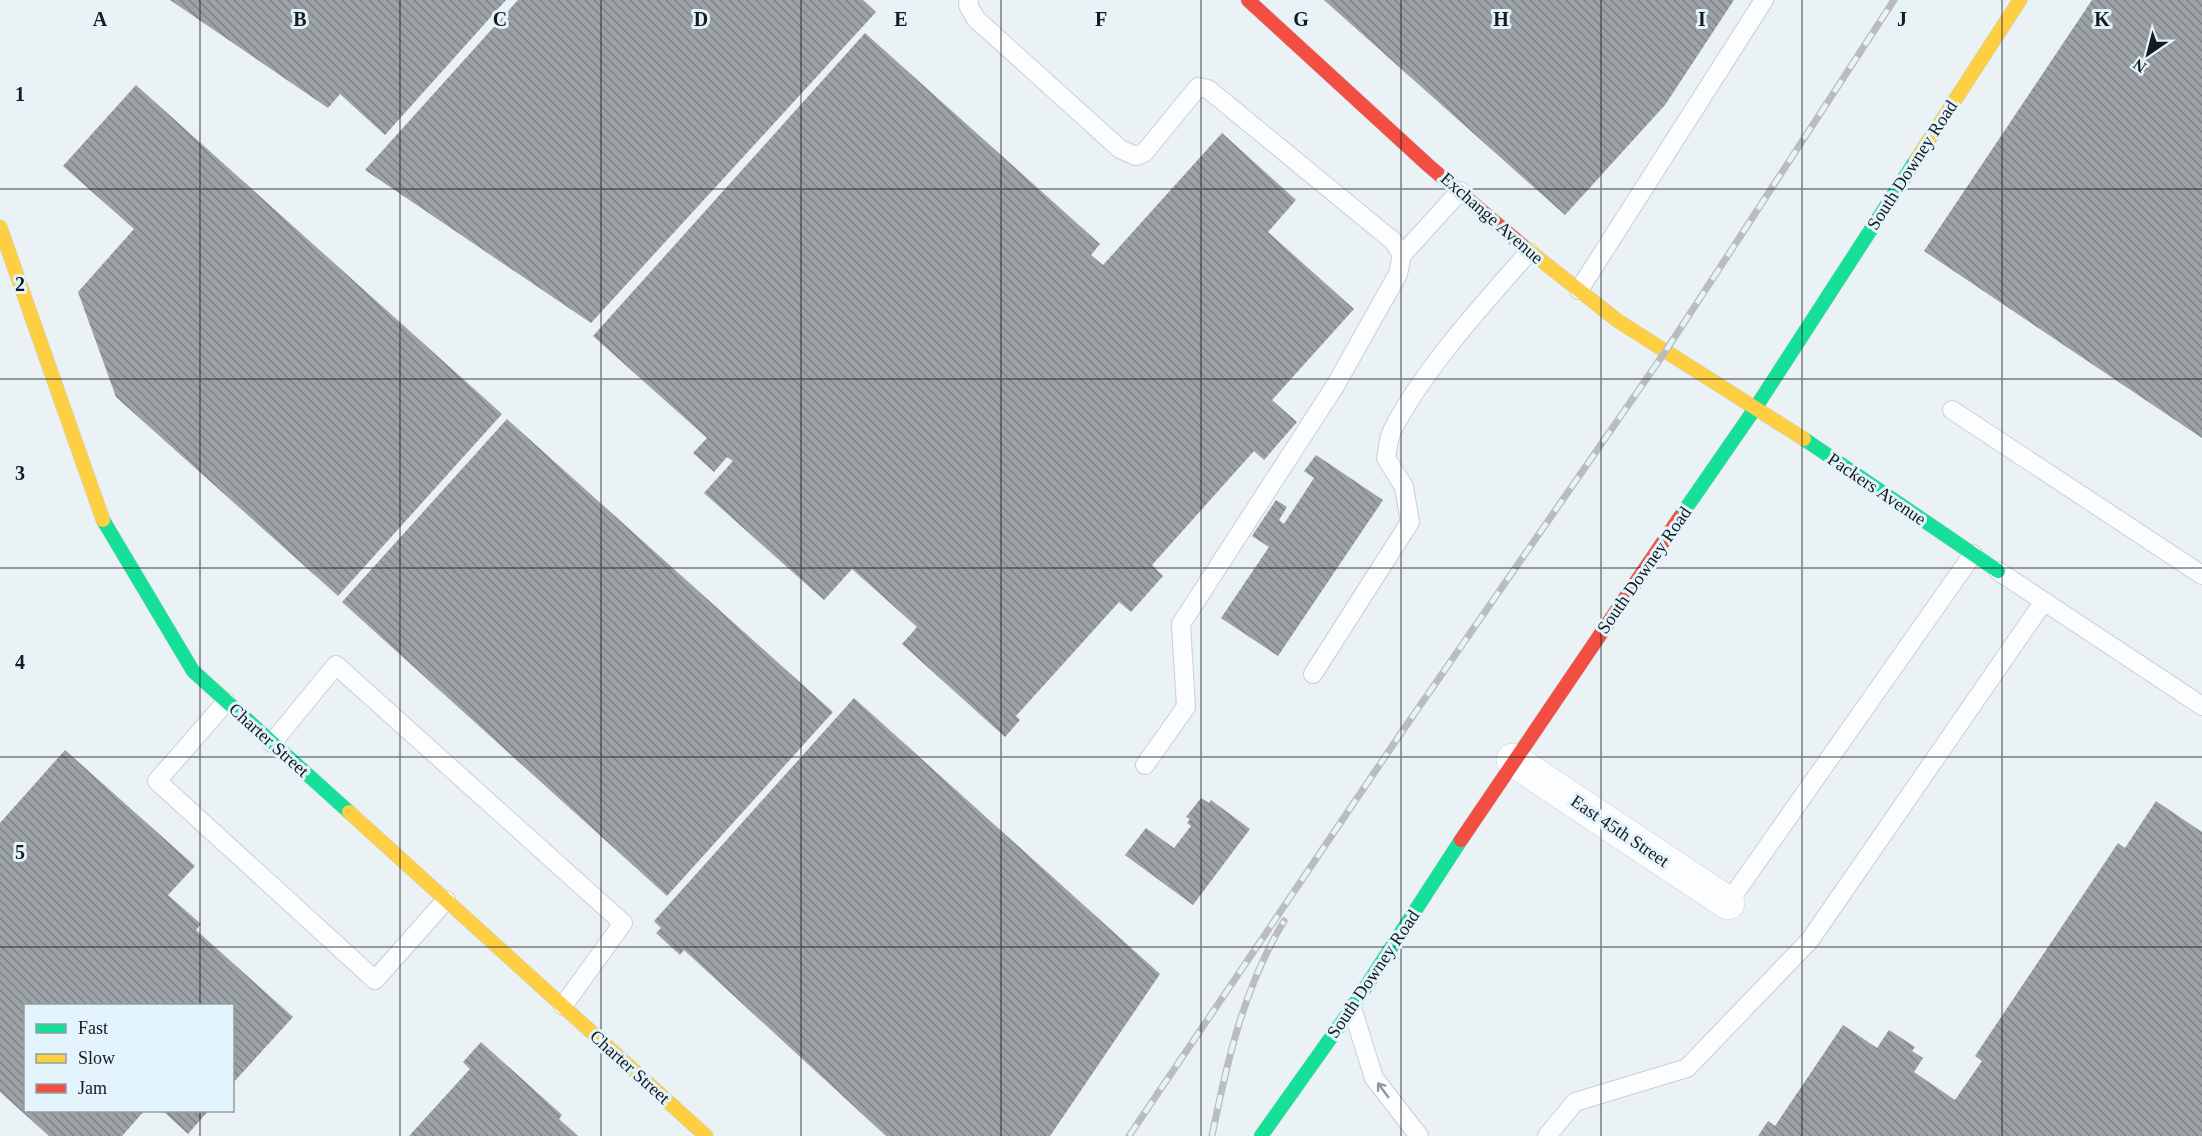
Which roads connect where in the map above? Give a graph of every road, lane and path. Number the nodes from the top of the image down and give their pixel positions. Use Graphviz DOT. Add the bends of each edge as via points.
graph roads {
  1 [pos="969,0"];
  2 [pos="1248,0"];
  3 [pos="1764,0"];
  4 [pos="2020,0"];
  5 [pos="1460,191"];
  6 [pos="0,227"];
  7 [pos="1529,252"];
  8 [pos="1402,255"];
  9 [pos="1579,290"];
  10 [pos="1756,407"];
  11 [pos="1952,410"];
  12 [pos="1973,554"];
  13 [pos="1998,571"];
  14 [pos="2202,575"];
  15 [pos="2044,601"];
  16 [pos="1313,674"];
  17 [pos="226,702"];
  18 [pos="2202,706"];
  19 [pos="272,743"];
  20 [pos="1513,760"];
  21 [pos="1145,765"];
  22 [pos="446,900"];
  23 [pos="1728,903"];
  24 [pos="562,1006"];
  25 [pos="1352,1008"];
  26 [pos="706,1136"];
  27 [pos="1261,1136"];
  28 [pos="1419,1136"];
  29 [pos="1547,1136"];
  1 -- 8 [label="lane" via="976,19 1120,149 1136,156 1144,153 1198,87 1208,89 1393,241"];
  2 -- 5 [label="street, Exchange Avenue"];
  3 -- 9 [label="lane"];
  4 -- 10 [label="street, South Downey Road"];
  5 -- 7 [label="street, Exchange Avenue"];
  5 -- 8 [label="lane"];
  6 -- 17 [label="street, Charter Street" via="104,522 193,671"];
  7 -- 9 [label="street, Exchange Avenue"];
  7 -- 16 [label="lane" via="1424,380 1390,433 1386,458 1404,487 1410,522"];
  8 -- 21 [label="lane" via="1398,274 1335,386 1182,624 1186,707"];
  9 -- 10 [label="street, Exchange Avenue" via="1671,356"];
  10 -- 12 [label="street, Packers Avenue"];
  10 -- 20 [label="street, South Downey Road"];
  11 -- 14 [label="lane"];
  12 -- 13 [label="street, Packers Avenue"];
  12 -- 23 [label="lane"];
  13 -- 15 [label="lane"];
  15 -- 18 [label="lane"];
  15 -- 29 [label="lane" via="1810,940 1687,1068 1575,1102"];
  17 -- 19 [label="street, Charter Street"];
  17 -- 22 [label="lane" via="157,781 375,980"];
  19 -- 22 [label="street, Charter Street"];
  19 -- 24 [label="lane" via="336,665 623,923"];
  20 -- 23 [label="street, East 45th Street"];
  20 -- 25 [label="street, South Downey Road"];
  22 -- 24 [label="street, Charter Street"];
  24 -- 26 [label="street, Charter Street"];
  25 -- 27 [label="street, South Downey Road"];
  28 -- 25 [label="lane, one-way" via="1374,1078"];
}
